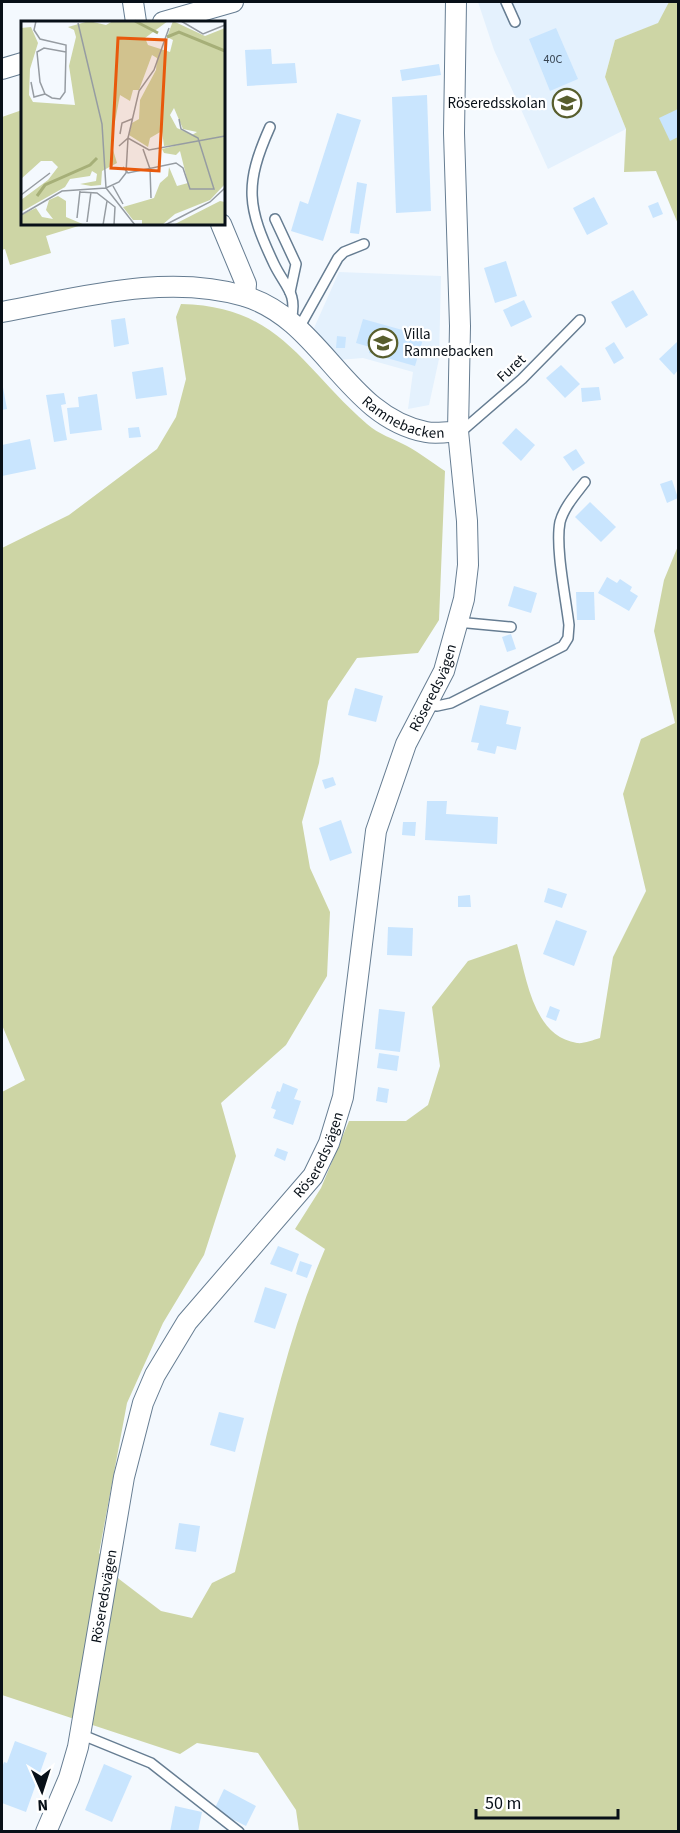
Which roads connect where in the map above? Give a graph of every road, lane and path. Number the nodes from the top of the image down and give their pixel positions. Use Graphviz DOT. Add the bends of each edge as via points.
graph roads {
  1 [pos="133,2"];
  2 [pos="233,2"];
  3 [pos="456,2"];
  4 [pos="507,2"];
  5 [pos="136,21"];
  6 [pos="166,21"];
  7 [pos="515,22"];
  8 [pos="21,63"];
  9 [pos="2,69"];
  10 [pos="270,127"];
  11 [pos="275,219"];
  12 [pos="221,225"];
  13 [pos="364,244"];
  14 [pos="290,292"];
  15 [pos="245,296"];
  16 [pos="2,312"];
  17 [pos="580,321"];
  18 [pos="295,324"];
  19 [pos="458,431"];
  20 [pos="585,483"];
  21 [pos="457,622"];
  22 [pos="511,627"];
  23 [pos="425,705"];
  24 [pos="80,1734"];
  25 [pos="46,1832"];
  26 [pos="239,1832"];
  1 -- 5 [label="street"];
  2 -- 6 [label="street"];
  3 -- 19 [label="street, Ramnebacken"];
  4 -- 7 [label="lane"];
  8 -- 9 [label="street"];
  10 -- 14 [label="lane" via="256,159 250,194 275,266"];
  11 -- 14 [label="lane" via="296,264"];
  12 -- 15 [label="street" via="246,284"];
  13 -- 18 [label="lane" via="338,258"];
  14 -- 18 [label="lane" via="295,304"];
  15 -- 16 [label="street, Ramnebacken" via="208,289 158,288"];
  15 -- 18 [label="street, Ramnebacken"];
  17 -- 19 [label="lane, Furet" via="522,380"];
  18 -- 19 [label="street, Ramnebacken" via="370,405 389,420 428,433"];
  19 -- 21 [label="street, Röseredsvägen" via="468,565"];
  20 -- 23 [label="lane" via="560,522 569,626 563,646 451,703"];
  21 -- 22 [label="lane"];
  21 -- 23 [label="street, Röseredsvägen" via="444,671"];
  23 -- 24 [label="street, Röseredsvägen" via="406,744 376,831 343,1097 329,1143 313,1176 187,1322 143,1403 124,1477"];
  24 -- 25 [label="street, Röseredsvägen" via="69,1778"];
  24 -- 26 [label="lane" via="151,1763"];
}
